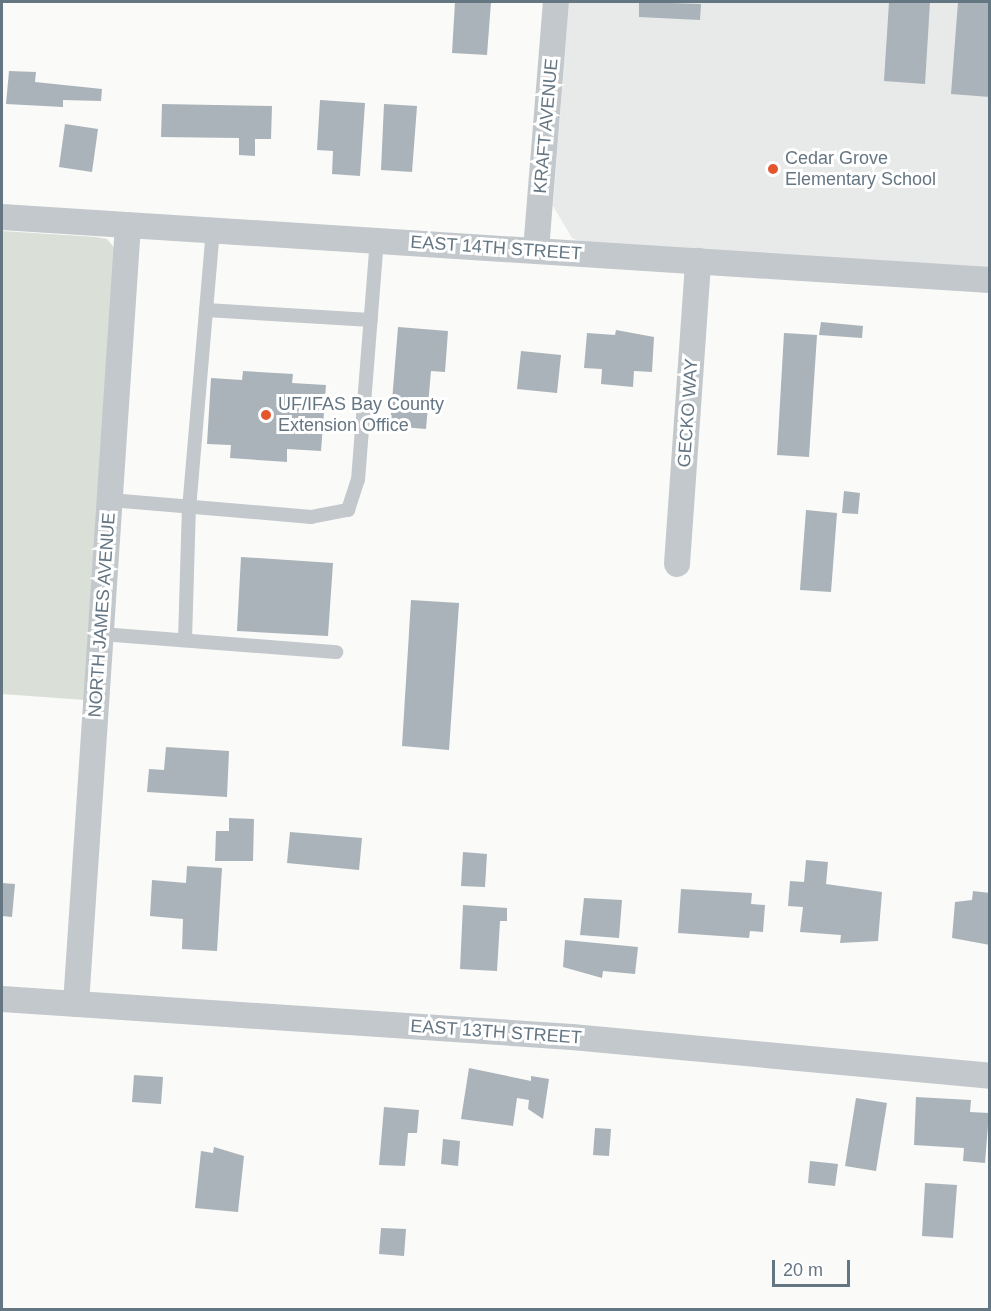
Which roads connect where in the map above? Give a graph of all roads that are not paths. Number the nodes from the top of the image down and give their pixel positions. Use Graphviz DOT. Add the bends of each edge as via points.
graph roads {
  1 [pos="556,2"];
  2 [pos="2,217"];
  3 [pos="128,226"];
  4 [pos="213,231"];
  5 [pos="377,241"];
  6 [pos="536,250"];
  7 [pos="698,261"];
  8 [pos="990,280"];
  9 [pos="206,310"];
  10 [pos="371,320"];
  11 [pos="110,500"];
  12 [pos="189,509"];
  13 [pos="677,564"];
  14 [pos="101,634"];
  15 [pos="185,640"];
  16 [pos="336,652"];
  17 [pos="2,999"];
  18 [pos="76,1004"];
  19 [pos="990,1076"];
  1 -- 6 [label="street, KRAFT AVENUE"];
  2 -- 3 [label="street, EAST 14TH STREET"];
  3 -- 4 [label="street, EAST 14TH STREET"];
  3 -- 11 [label="street, NORTH JAMES AVENUE"];
  4 -- 5 [label="street, EAST 14TH STREET"];
  4 -- 9 [label="lane"];
  5 -- 6 [label="street, EAST 14TH STREET"];
  5 -- 10 [label="lane"];
  6 -- 7 [label="street, EAST 14TH STREET"];
  7 -- 8 [label="street, EAST 14TH STREET"];
  7 -- 13 [label="street, GECKO WAY"];
  9 -- 10 [label="lane"];
  9 -- 12 [label="lane"];
  10 -- 12 [label="lane" via="358,480 348,510 311,517"];
  11 -- 12 [label="lane"];
  11 -- 14 [label="street, NORTH JAMES AVENUE"];
  12 -- 15 [label="lane"];
  14 -- 15 [label="lane"];
  14 -- 18 [label="street, NORTH JAMES AVENUE"];
  15 -- 16 [label="lane"];
  17 -- 18 [label="street, EAST 13TH STREET"];
  18 -- 19 [label="street, EAST 13TH STREET" via="572,1037"];
}
